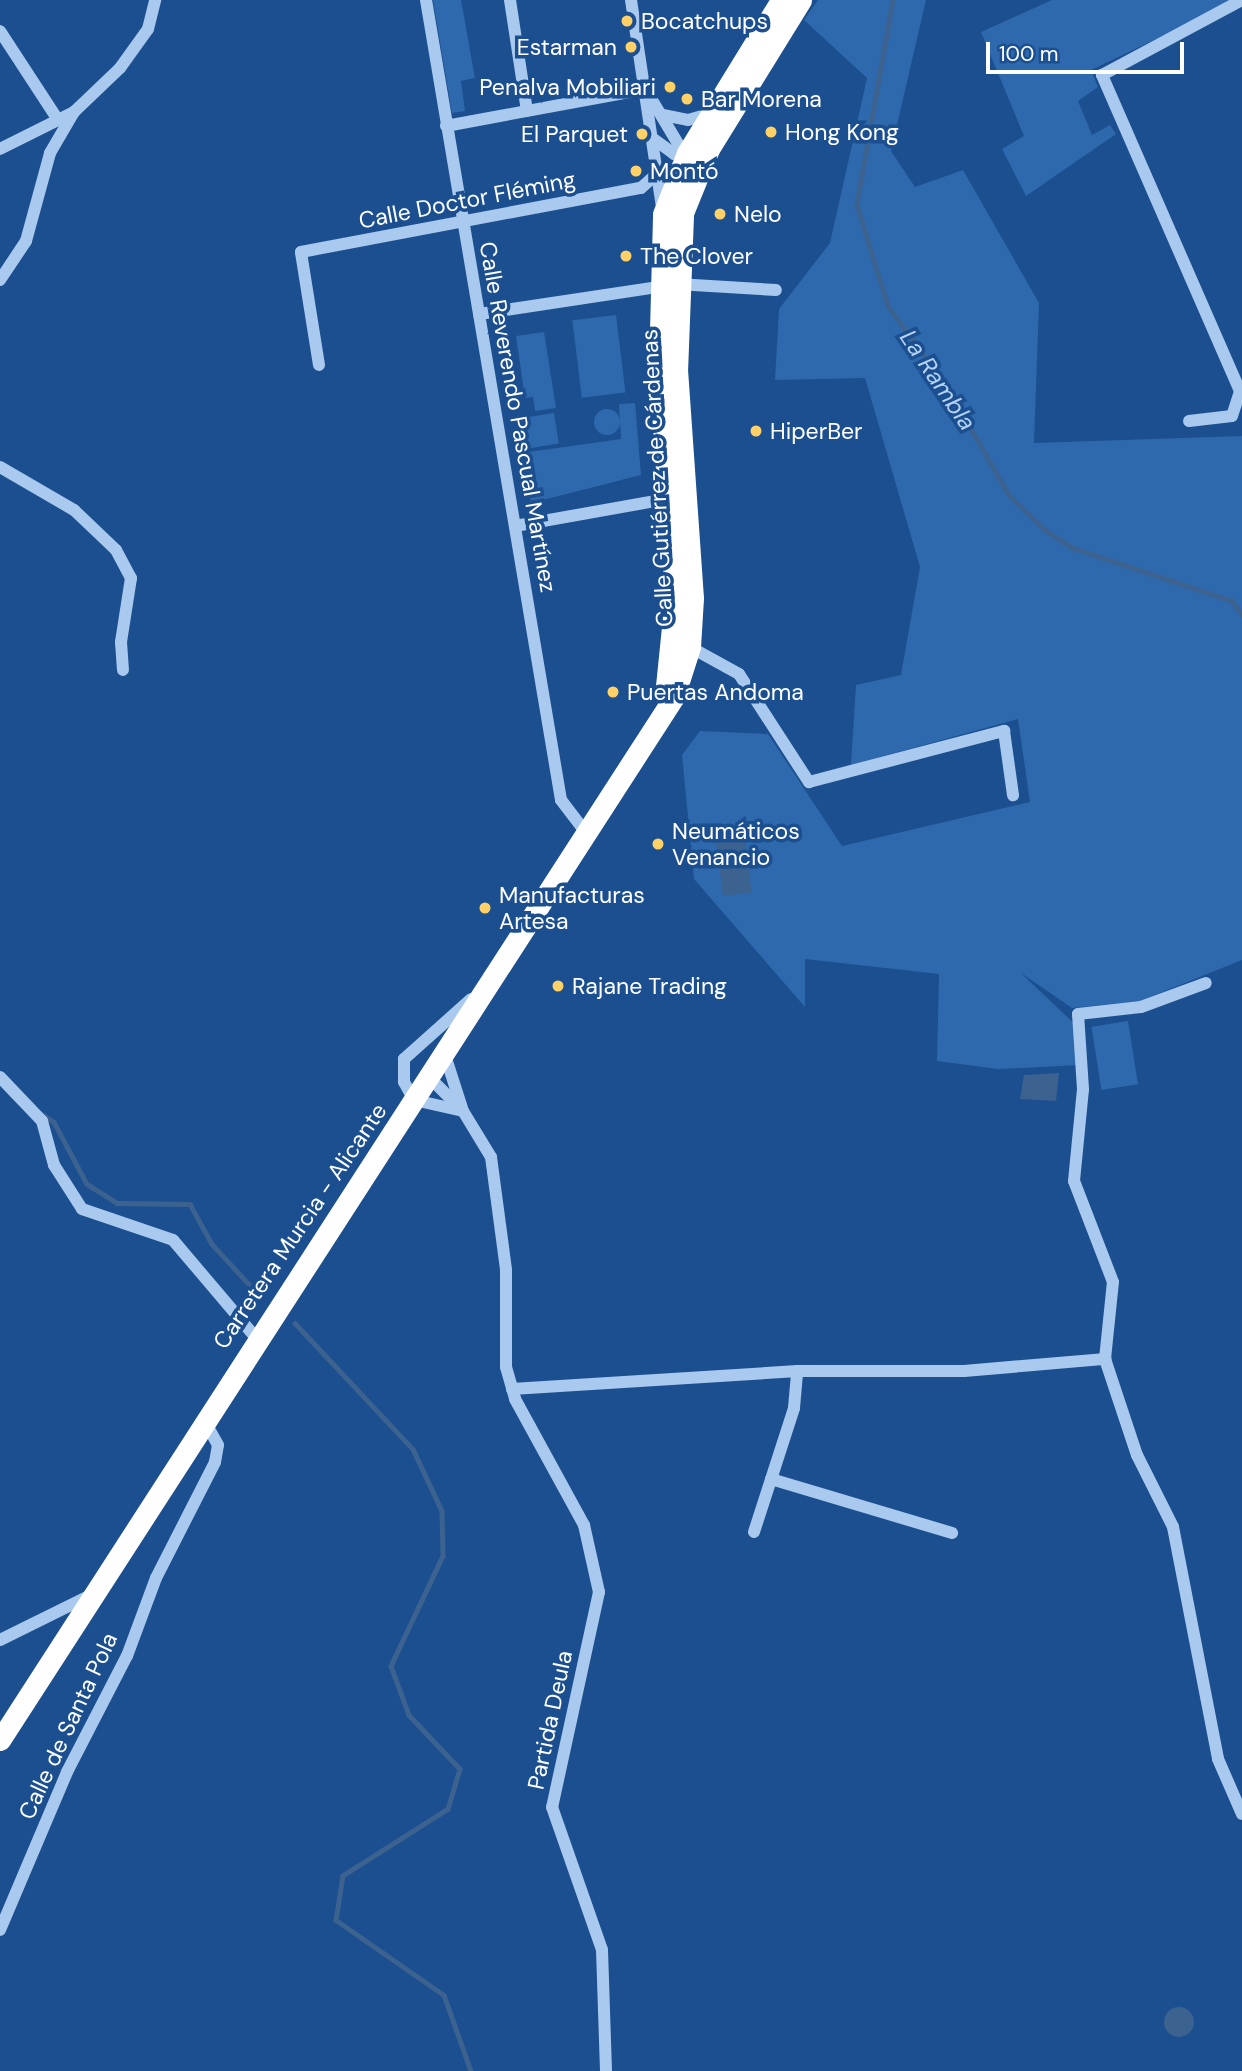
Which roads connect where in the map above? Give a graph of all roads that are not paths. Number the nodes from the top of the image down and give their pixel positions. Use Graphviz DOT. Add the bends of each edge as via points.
graph roads {
  1 [pos="155,0"];
  2 [pos="426,0"];
  3 [pos="510,0"];
  4 [pos="631,0"];
  5 [pos="781,0"];
  6 [pos="801,0"];
  7 [pos="1242,0"];
  8 [pos="0,31"];
  9 [pos="646,89"];
  10 [pos="527,111"];
  11 [pos="74,112"];
  12 [pos="709,114"];
  13 [pos="663,115"];
  14 [pos="58,120"];
  15 [pos="446,126"];
  16 [pos="655,140"];
  17 [pos="0,149"];
  18 [pos="709,149"];
  19 [pos="687,153"];
  20 [pos="660,171"];
  21 [pos="673,214"];
  22 [pos="463,222"];
  23 [pos="0,280"];
  24 [pos="666,286"];
  25 [pos="776,290"];
  26 [pos="479,314"];
  27 [pos="319,365"];
  28 [pos="1189,421"];
  29 [pos="0,467"];
  30 [pos="666,475"];
  31 [pos="656,501"];
  32 [pos="670,522"];
  33 [pos="515,526"];
  34 [pos="690,647"];
  35 [pos="123,670"];
  36 [pos="644,741"];
  37 [pos="1013,795"];
  38 [pos="587,834"];
  39 [pos="490,978"];
  40 [pos="1206,983"];
  41 [pos="444,1050"];
  42 [pos="428,1076"];
  43 [pos="0,1077"];
  44 [pos="414,1100"];
  45 [pos="463,1111"];
  46 [pos="256,1338"];
  47 [pos="1105,1359"];
  48 [pos="797,1371"];
  49 [pos="512,1389"];
  50 [pos="204,1420"];
  51 [pos="771,1479"];
  52 [pos="754,1532"];
  53 [pos="952,1533"];
  54 [pos="93,1595"];
  55 [pos="0,1640"];
  56 [pos="0,1740"];
  57 [pos="1242,1814"];
  58 [pos="0,1930"];
  59 [pos="606,2071"];
  1 -- 11 [label="street" via="148,29 120,68"];
  2 -- 15 [label="street, Calle Reverendo Pascual Martínez"];
  3 -- 10 [label="street"];
  4 -- 9 [label="street"];
  5 -- 12 [label="highway, Calle Gutiérrez de Cárdenas"];
  6 -- 18 [label="highway, Calle Gutiérrez de Cárdenas"];
  7 -- 28 [label="street" via="1102,75 1240,391 1232,415"];
  8 -- 14 [label="street"];
  9 -- 10 [label="street"];
  9 -- 13 [label="street"];
  9 -- 16 [label="street"];
  10 -- 15 [label="street"];
  11 -- 14 [label="street"];
  11 -- 23 [label="street" via="50,153 26,241"];
  12 -- 13 [label="street" via="688,120"];
  12 -- 19 [label="highway, Calle Gutiérrez de Cárdenas"];
  13 -- 19 [label="street"];
  14 -- 17 [label="street"];
  15 -- 22 [label="street, Calle Reverendo Pascual Martínez"];
  16 -- 19 [label="street" via="674,155"];
  16 -- 20 [label="street"];
  18 -- 19 [label="street"];
  18 -- 21 [label="highway, Calle Gutiérrez de Cárdenas"];
  19 -- 21 [label="highway, Calle Gutiérrez de Cárdenas"];
  20 -- 21 [label="street"];
  20 -- 22 [label="street, Calle Doctor Fléming" via="641,188"];
  21 -- 24 [label="highway, Calle Gutiérrez de Cárdenas"];
  22 -- 26 [label="street, Calle Reverendo Pascual Martínez"];
  22 -- 27 [label="street, Calle Doctor Fléming" via="301,252"];
  24 -- 25 [label="street"];
  24 -- 26 [label="street"];
  24 -- 30 [label="highway, Calle Gutiérrez de Cárdenas"];
  24 -- 34 [label="highway, Calle Gutiérrez de Cárdenas"];
  26 -- 33 [label="street, Calle Reverendo Pascual Martínez"];
  29 -- 35 [label="street" via="74,510 116,550 131,578 121,642"];
  30 -- 31 [label="street"];
  30 -- 32 [label="highway, Calle Gutiérrez de Cárdenas"];
  31 -- 32 [label="street"];
  31 -- 33 [label="street"];
  32 -- 36 [label="highway, Calle Gutiérrez de Cárdenas" via="674,645 664,696"];
  33 -- 38 [label="street, Calle Reverendo Pascual Martínez" via="561,800"];
  34 -- 36 [label="highway, Calle Gutiérrez de Cárdenas" via="674,697"];
  34 -- 37 [label="street" via="739,674 809,782 1004,731"];
  36 -- 38 [label="highway, Carretera Murcia - Alicante"];
  38 -- 39 [label="highway, Carretera Murcia - Alicante"];
  39 -- 41 [label="highway, Carretera Murcia - Alicante"];
  39 -- 44 [label="street" via="404,1059 404,1082"];
  40 -- 47 [label="street" via="1141,1007 1078,1014 1083,1089 1074,1181 1113,1282"];
  41 -- 42 [label="highway, Carretera Murcia - Alicante"];
  41 -- 45 [label="street, Partida Deula"];
  42 -- 44 [label="highway, Carretera Murcia - Alicante"];
  42 -- 45 [label="street, Partida Deula"];
  43 -- 46 [label="street" via="42,1121 54,1165 82,1209 173,1240"];
  44 -- 45 [label="street"];
  44 -- 46 [label="highway, Carretera Murcia - Alicante"];
  45 -- 49 [label="street, Partida Deula" via="491,1157"];
  46 -- 50 [label="highway, Carretera Murcia - Alicante"];
  47 -- 48 [label="street" via="964,1371"];
  47 -- 57 [label="street" via="1137,1455 1173,1527 1218,1759"];
  48 -- 49 [label="street"];
  48 -- 51 [label="street" via="794,1408"];
  49 -- 59 [label="street, Partida Deula" via="584,1525 599,1592 552,1807 602,1951"];
  50 -- 54 [label="highway, Carretera Murcia - Alicante"];
  50 -- 58 [label="street, Calle de Santa Pola" via="218,1445 215,1462 156,1578"];
  51 -- 52 [label="street"];
  51 -- 53 [label="street"];
  54 -- 55 [label="street"];
  54 -- 56 [label="highway, Carretera Murcia - Alicante"];
}
